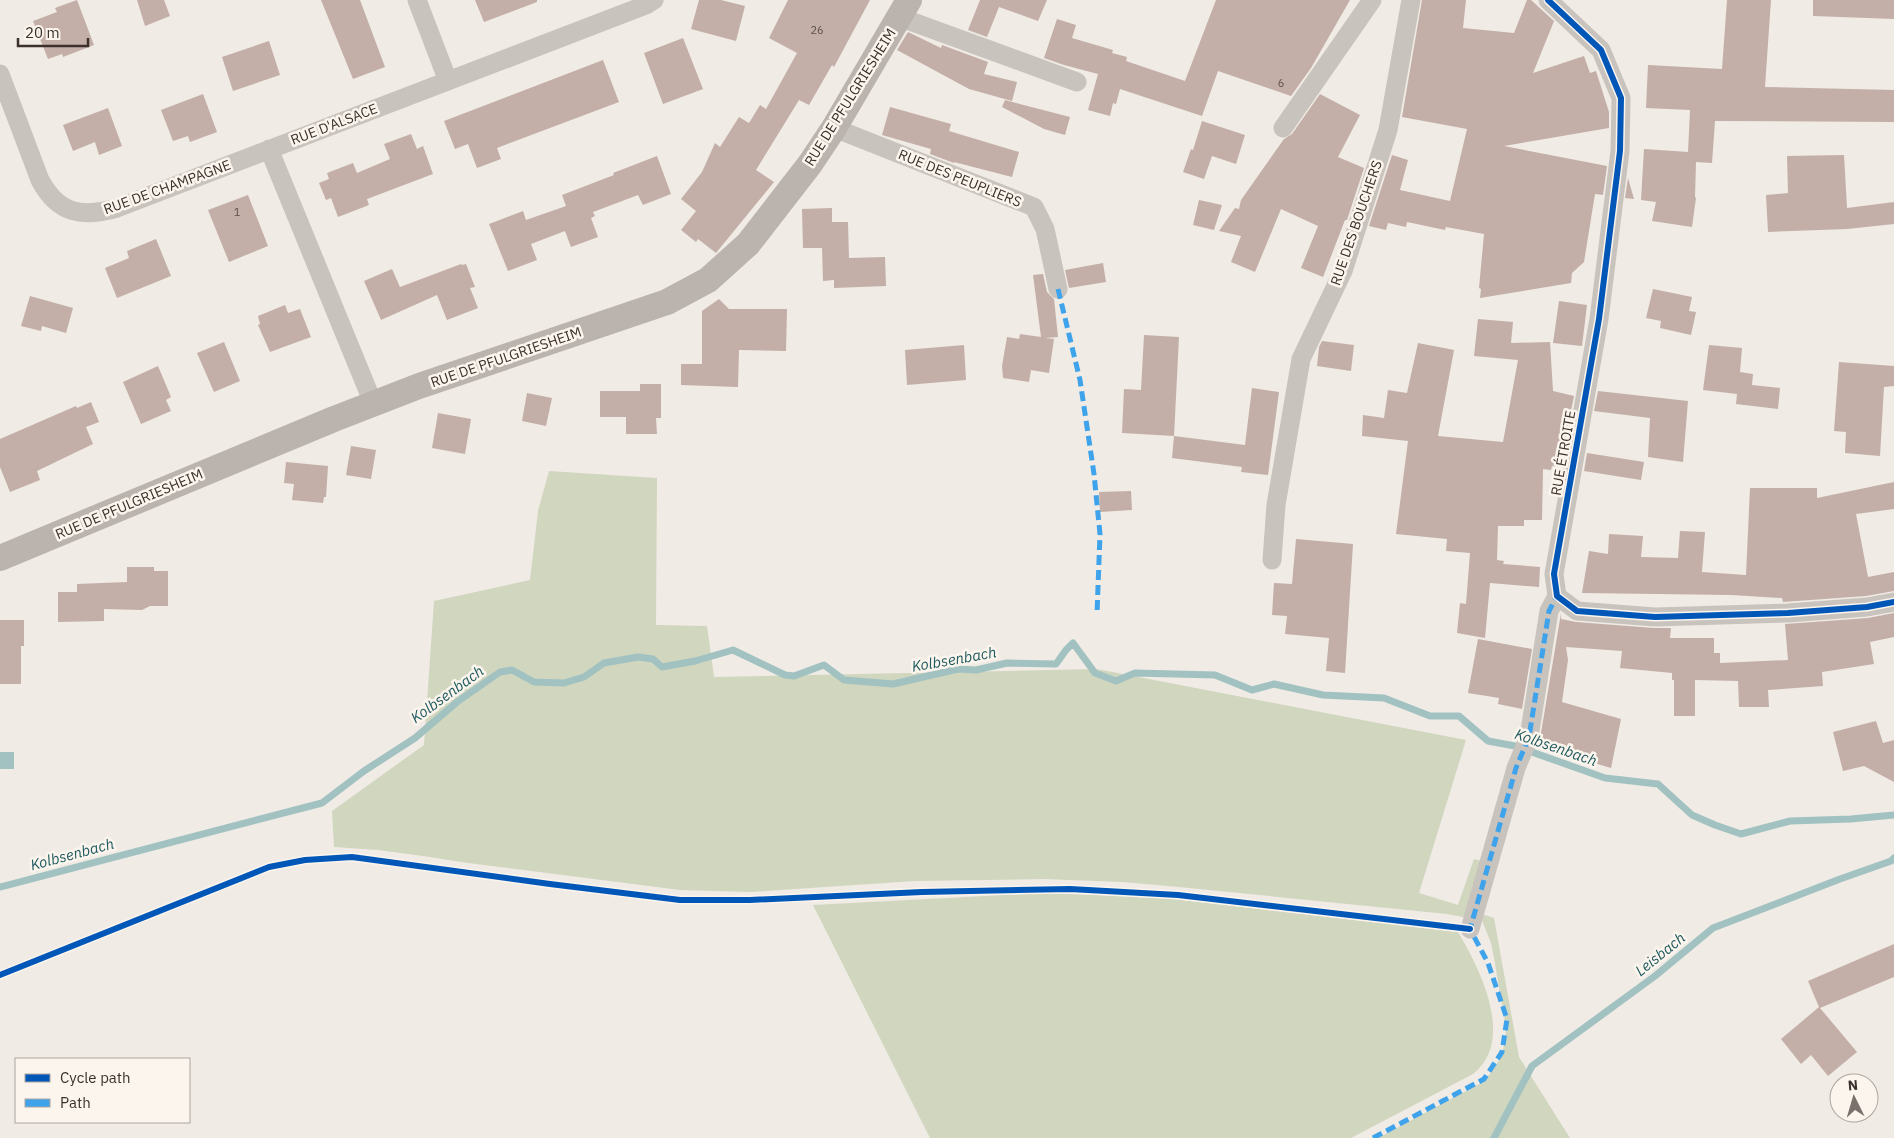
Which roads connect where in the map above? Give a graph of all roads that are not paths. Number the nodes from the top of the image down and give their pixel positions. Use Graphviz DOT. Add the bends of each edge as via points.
graph roads {
  1 [pos="417,0"];
  2 [pos="654,0"];
  3 [pos="1372,0"];
  4 [pos="1411,0"];
  5 [pos="1548,0"];
  6 [pos="904,8"];
  7 [pos="0,74"];
  8 [pos="448,81"];
  9 [pos="1077,82"];
  10 [pos="834,128"];
  11 [pos="1283,128"];
  12 [pos="269,149"];
  13 [pos="1058,289"];
  14 [pos="373,403"];
  15 [pos="0,558"];
  16 [pos="1272,560"];
  17 [pos="1557,596"];
  18 [pos="1894,602"];
  19 [pos="1470,929"];
  1 -- 8 [label="street"];
  2 -- 8 [label="street, RUE D'ALSACE"];
  3 -- 11 [label="street"];
  4 -- 16 [label="street, RUE DES BOUCHERS" via="1388,130 1342,271 1301,359 1276,505"];
  5 -- 17 [label="street, RUE ÉTROITE" via="1601,50 1621,98 1620,151 1599,319 1554,574"];
  6 -- 9 [label="street, RUE DE PFULGRIESHEIM"];
  6 -- 10 [label="main road, RUE DE PFULGRIESHEIM"];
  7 -- 12 [label="street, RUE DE CHAMPAGNE" via="46,192 66,208 81,213 117,208"];
  8 -- 12 [label="street, RUE D'ALSACE"];
  10 -- 13 [label="street, RUE DES PEUPLIERS" via="1034,207 1044,229"];
  10 -- 14 [label="main road, RUE DE PFULGRIESHEIM" via="748,244 708,280 667,302"];
  12 -- 14 [label="street"];
  14 -- 15 [label="main road, RUE DE PFULGRIESHEIM"];
  17 -- 18 [label="street" via="1577,611 1655,617 1788,613"];
  17 -- 19 [label="street" via="1549,611 1529,737 1516,768"];
}
